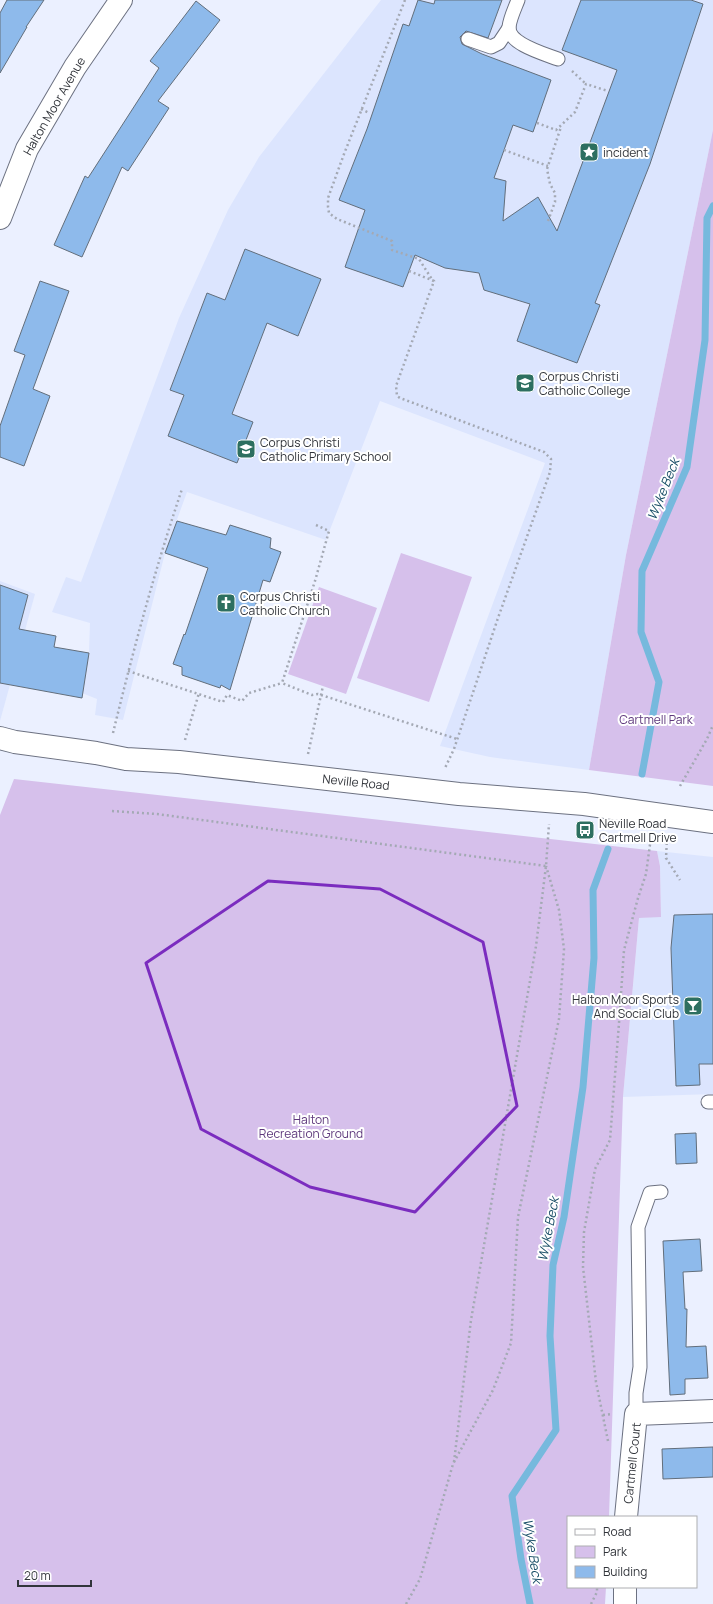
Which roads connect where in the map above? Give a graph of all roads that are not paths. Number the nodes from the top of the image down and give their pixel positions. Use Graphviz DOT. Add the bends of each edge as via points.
graph roads {
  1 [pos="121,0"];
  2 [pos="518,0"];
  3 [pos="509,28"];
  4 [pos="468,38"];
  5 [pos="558,59"];
  6 [pos="0,218"];
  7 [pos="0,738"];
  8 [pos="713,822"];
  9 [pos="661,1192"];
  10 [pos="713,1411"];
  11 [pos="636,1414"];
  12 [pos="626,1516"];
  13 [pos="625,1588"];
  14 [pos="625,1604"];
  1 -- 6 [label="street, Halton Moor Avenue" via="75,67 28,149"];
  2 -- 3 [label="lane"];
  3 -- 4 [label="lane" via="499,43 491,47"];
  3 -- 5 [label="lane" via="511,36 518,43"];
  7 -- 8 [label="street, Neville Road" via="126,759 179,762 435,791 584,804"];
  9 -- 11 [label="lane" via="650,1193 638,1227 640,1367"];
  10 -- 11 [label="street, Cartmell Court"];
  11 -- 12 [label="street, Cartmell Court"];
  13 -- 14 [label="street"];
}
